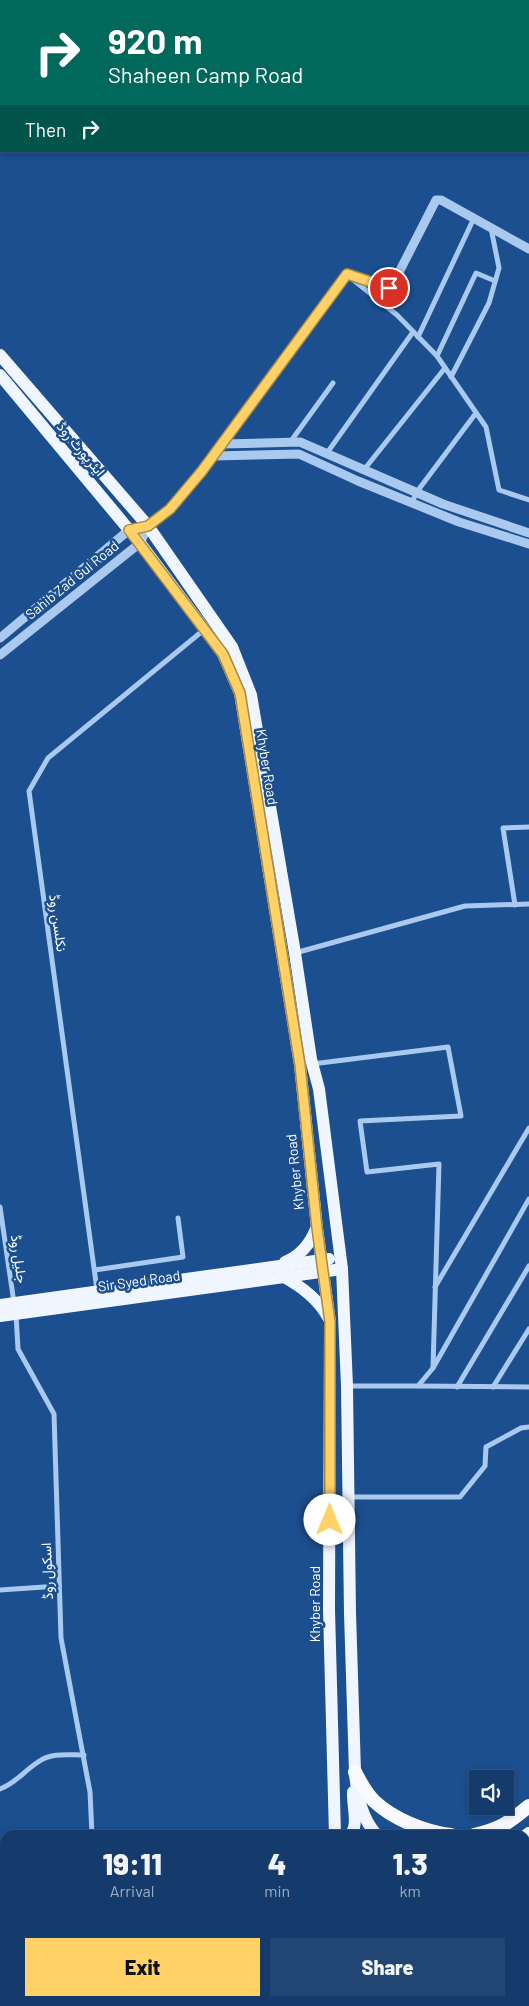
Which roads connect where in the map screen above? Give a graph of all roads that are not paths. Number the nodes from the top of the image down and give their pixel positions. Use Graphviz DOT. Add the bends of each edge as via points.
graph roads {
  1 [pos="474,218"];
  2 [pos="491,228"];
  3 [pos="529,249"];
  4 [pos="347,274"];
  5 [pos="495,281"];
  6 [pos="413,332"];
  7 [pos="418,337"];
  8 [pos="0,355"];
  9 [pos="437,356"];
  10 [pos="445,368"];
  11 [pos="0,375"];
  12 [pos="452,377"];
  13 [pos="333,383"];
  14 [pos="476,413"];
  15 [pos="290,441"];
  16 [pos="222,444"];
  17 [pos="327,453"];
  18 [pos="213,456"];
  19 [pos="363,470"];
  20 [pos="416,493"];
  21 [pos="529,500"];
  22 [pos="412,503"];
  23 [pos="148,526"];
  24 [pos="129,530"];
  25 [pos="529,533"];
  26 [pos="140,543"];
  27 [pos="529,544"];
  28 [pos="200,633"];
  29 [pos="0,638"];
  30 [pos="0,655"];
  31 [pos="529,827"];
  32 [pos="529,904"];
  33 [pos="515,905"];
  34 [pos="295,953"];
  35 [pos="312,1064"];
  36 [pos="529,1128"];
  37 [pos="529,1199"];
  38 [pos="0,1207"];
  39 [pos="178,1218"];
  40 [pos="317,1228"];
  41 [pos="341,1264"];
  42 [pos="322,1265"];
  43 [pos="529,1266"];
  44 [pos="94,1270"];
  45 [pos="280,1271"];
  46 [pos="435,1288"];
  47 [pos="98,1291"];
  48 [pos="0,1305"];
  49 [pos="15,1308"];
  50 [pos="0,1316"];
  51 [pos="330,1322"];
  52 [pos="529,1328"];
  53 [pos="433,1368"];
  54 [pos="347,1386"];
  55 [pos="418,1386"];
  56 [pos="457,1386"];
  57 [pos="493,1386"];
  58 [pos="529,1387"];
  59 [pos="529,1427"];
  60 [pos="348,1497"];
  61 [pos="59,1586"];
  62 [pos="0,1590"];
  63 [pos="84,1755"];
  64 [pos="355,1774"];
  65 [pos="0,1789"];
  66 [pos="529,1806"];
  67 [pos="92,1830"];
  68 [pos="337,1830"];
  69 [pos="354,1830"];
  70 [pos="372,1830"];
  71 [pos="428,1830"];
  72 [pos="495,1830"];
  1 -- 2 [label="street"];
  1 -- 4 [label="street" via="436,200 392,286 386,288"];
  1 -- 7 [label="street"];
  2 -- 3 [label="street"];
  2 -- 5 [label="street" via="499,268"];
  4 -- 6 [label="street"];
  4 -- 16 [label="street"];
  5 -- 9 [label="street" via="476,273"];
  5 -- 12 [label="street" via="489,303"];
  6 -- 7 [label="street"];
  6 -- 17 [label="street"];
  7 -- 9 [label="street"];
  8 -- 23 [label="main road, Khyber Road"];
  9 -- 10 [label="street"];
  10 -- 12 [label="street"];
  10 -- 19 [label="street"];
  11 -- 24 [label="main road, ایئرپورٹ روڈ"];
  12 -- 14 [label="street"];
  13 -- 15 [label="street"];
  14 -- 20 [label="street"];
  14 -- 21 [label="street" via="486,427 499,490"];
  15 -- 16 [label="street"];
  15 -- 17 [label="street" via="308,444"];
  16 -- 18 [label="street"];
  17 -- 19 [label="street"];
  18 -- 22 [label="street" via="299,454"];
  18 -- 23 [label="street" via="170,509"];
  19 -- 20 [label="street"];
  20 -- 22 [label="street"];
  20 -- 25 [label="street"];
  22 -- 27 [label="street"];
  23 -- 24 [label="street, Sahib Zad Gul Road"];
  23 -- 26 [label="street, Sahib Zad Gul Road"];
  23 -- 34 [label="main road, Khyber Road" via="232,647 250,695"];
  24 -- 26 [label="main road, ایئرپورٹ روڈ"];
  24 -- 29 [label="street, Sahib Zad Gul Road"];
  26 -- 30 [label="street, Sahib Zad Gul Road"];
  26 -- 40 [label="main road, Khyber Road" via="223,654 240,693 300,1065"];
  28 -- 44 [label="street, نکلسن روڈ" via="48,758 29,791"];
  31 -- 33 [label="street" via="503,828"];
  32 -- 33 [label="street"];
  33 -- 34 [label="street" via="465,906"];
  34 -- 35 [label="main road, Khyber Road"];
  35 -- 41 [label="main road, Khyber Road" via="319,1090"];
  35 -- 46 [label="street" via="448,1047 461,1116 360,1121 367,1172 439,1164"];
  36 -- 46 [label="street"];
  37 -- 53 [label="street"];
  38 -- 49 [label="street, جلیل روڈ"];
  39 -- 44 [label="street" via="184,1257"];
  40 -- 42 [label="main road, Khyber Road"];
  40 -- 45 [label="main road" via="310,1243"];
  41 -- 42 [label="main road"];
  41 -- 54 [label="main road, Khyber Road"];
  42 -- 45 [label="main road"];
  42 -- 51 [label="main road, Khyber Road"];
  43 -- 56 [label="street"];
  44 -- 47 [label="street, نکلسن روڈ"];
  45 -- 47 [label="main road, Sir Syed Road"];
  45 -- 49 [label="main road, Sir Syed Road"];
  45 -- 51 [label="main road" via="322,1306"];
  46 -- 53 [label="street"];
  47 -- 49 [label="main road, Sir Syed Road"];
  48 -- 49 [label="main road, Sir Syed Road"];
  49 -- 50 [label="main road, Sir Syed Road"];
  49 -- 61 [label="street, اسکول روڈ" via="18,1348 54,1414"];
  51 -- 68 [label="main road, Khyber Road" via="329,1610"];
  52 -- 57 [label="street"];
  53 -- 55 [label="street"];
  54 -- 55 [label="street"];
  54 -- 60 [label="main road, Khyber Road"];
  55 -- 56 [label="street"];
  56 -- 57 [label="street"];
  57 -- 58 [label="street"];
  59 -- 60 [label="street" via="486,1447 484,1466 460,1497"];
  60 -- 64 [label="main road, Khyber Road"];
  61 -- 62 [label="street"];
  61 -- 63 [label="street, اسکول روڈ" via="61,1638"];
  63 -- 65 [label="street" via="54,1755 38,1761 12,1785"];
  63 -- 67 [label="street, اسکول روڈ"];
  64 -- 69 [label="main road"];
  64 -- 70 [label="main road" via="358,1797"];
  64 -- 71 [label="highway" via="367,1793 381,1806"];
  66 -- 72 [label="highway"];
}
